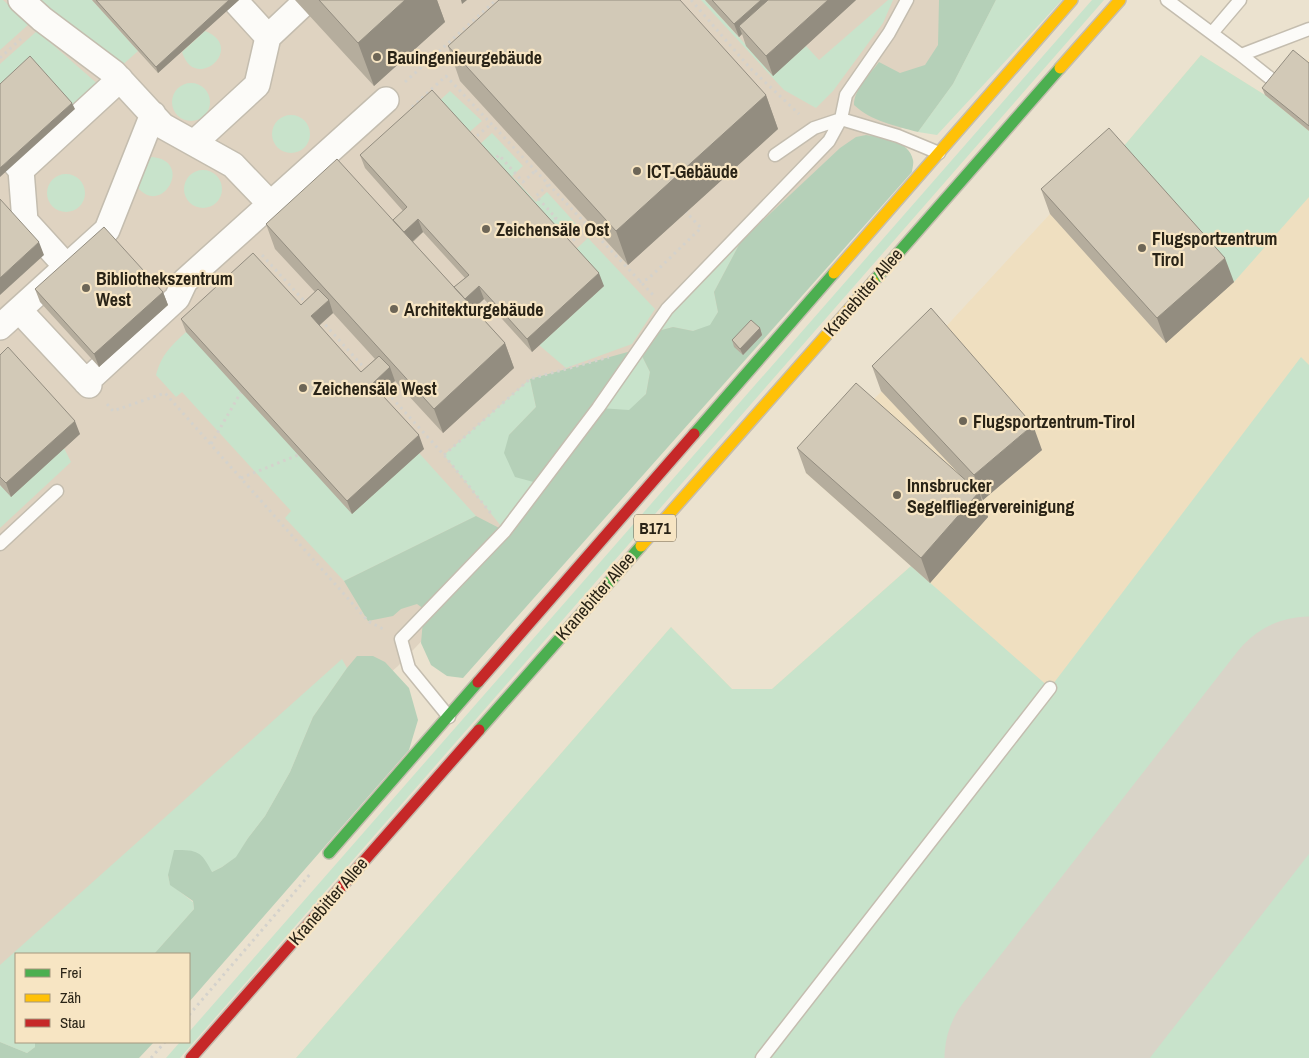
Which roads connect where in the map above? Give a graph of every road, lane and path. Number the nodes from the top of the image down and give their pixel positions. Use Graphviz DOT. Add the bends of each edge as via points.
graph roads {
  1 [pos="21,0"];
  2 [pos="691,0"];
  3 [pos="907,0"];
  4 [pos="1072,0"];
  5 [pos="1120,0"];
  6 [pos="1167,0"];
  7 [pos="1240,0"];
  8 [pos="237,2"];
  9 [pos="496,2"];
  10 [pos="301,6"];
  11 [pos="42,19"];
  12 [pos="1309,29"];
  13 [pos="1212,33"];
  14 [pos="268,37"];
  15 [pos="1241,55"];
  16 [pos="0,58"];
  17 [pos="446,76"];
  18 [pos="120,79"];
  19 [pos="386,100"];
  20 [pos="1309,109"];
  21 [pos="153,114"];
  22 [pos="841,119"];
  23 [pos="490,124"];
  24 [pos="814,128"];
  25 [pos="472,141"];
  26 [pos="194,143"];
  27 [pos="939,153"];
  28 [pos="775,155"];
  29 [pos="491,162"];
  30 [pos="535,171"];
  31 [pos="548,185"];
  32 [pos="270,204"];
  33 [pos="686,212"];
  34 [pos="549,226"];
  35 [pos="588,227"];
  36 [pos="295,230"];
  37 [pos="567,246"];
  38 [pos="262,255"];
  39 [pos="67,267"];
  40 [pos="639,282"];
  41 [pos="307,305"];
  42 [pos="667,309"];
  43 [pos="19,310"];
  44 [pos="320,319"];
  45 [pos="0,327"];
  46 [pos="638,349"];
  47 [pos="373,377"];
  48 [pos="379,384"];
  49 [pos="241,392"];
  50 [pos="113,411"];
  51 [pos="211,444"];
  52 [pos="298,455"];
  53 [pos="444,455"];
  54 [pos="241,478"];
  55 [pos="57,491"];
  56 [pos="505,532"];
  57 [pos="0,544"];
  58 [pos="401,639"];
  59 [pos="1050,688"];
  60 [pos="449,717"];
  61 [pos="329,853"];
  62 [pos="190,1014"];
  63 [pos="164,1043"];
  64 [pos="151,1058"];
  65 [pos="191,1058"];
  66 [pos="762,1058"];
  1 -- 11 [label="street"];
  2 -- 24 [label="path" via="750,68"];
  3 -- 22 [label="lane" via="889,33 846,95"];
  4 -- 27 [label="main road, Kranebitter Allee"];
  5 -- 65 [label="main road, Kranebitter Allee / B171"];
  6 -- 13 [label="lane"];
  7 -- 13 [label="lane"];
  8 -- 14 [label="street"];
  9 -- 19 [label="path"];
  10 -- 14 [label="street"];
  11 -- 16 [label="path"];
  11 -- 18 [label="street"];
  12 -- 15 [label="lane"];
  13 -- 15 [label="lane"];
  14 -- 26 [label="street" via="257,85"];
  15 -- 20 [label="lane"];
  17 -- 23 [label="path"];
  18 -- 21 [label="street"];
  18 -- 39 [label="street" via="18,166 22,224"];
  19 -- 32 [label="street"];
  21 -- 26 [label="street" via="163,126"];
  21 -- 39 [label="street" via="113,237"];
  22 -- 24 [label="lane"];
  22 -- 27 [label="lane" via="898,136"];
  22 -- 42 [label="lane" via="829,141"];
  23 -- 25 [label="path"];
  23 -- 30 [label="path"];
  24 -- 28 [label="lane"];
  26 -- 32 [label="street" via="234,164"];
  27 -- 60 [label="main road, Kranebitter Allee"];
  29 -- 30 [label="path" via="499,155 523,182"];
  30 -- 31 [label="path"];
  31 -- 34 [label="path" via="536,196 556,218"];
  31 -- 35 [label="path"];
  32 -- 36 [label="street"];
  32 -- 43 [label="street" via="185,281 179,296 166,295 88,383"];
  33 -- 40 [label="path" via="701,228 648,279"];
  35 -- 37 [label="path"];
  35 -- 40 [label="path"];
  38 -- 41 [label="path"];
  39 -- 43 [label="street"];
  40 -- 42 [label="path"];
  42 -- 46 [label="lane"];
  43 -- 45 [label="street"];
  44 -- 47 [label="path"];
  46 -- 53 [label="path" via="530,379"];
  46 -- 56 [label="lane"];
  48 -- 53 [label="path"];
  49 -- 51 [label="path"];
  50 -- 51 [label="path" via="165,393"];
  51 -- 54 [label="path"];
  52 -- 54 [label="path"];
  53 -- 56 [label="path"];
  54 -- 58 [label="path" via="368,621"];
  55 -- 57 [label="lane"];
  56 -- 58 [label="lane"];
  58 -- 60 [label="lane" via="409,668"];
  59 -- 66 [label="lane"];
  60 -- 61 [label="main road, Kranebitter Allee"];
  61 -- 62 [label="path"];
  63 -- 64 [label="path"];
}
